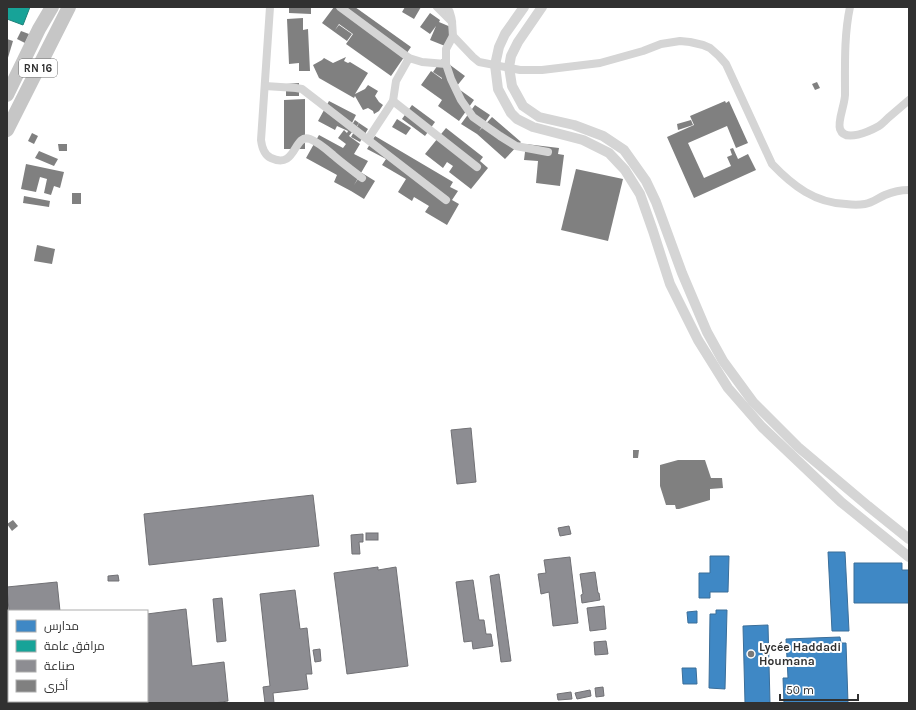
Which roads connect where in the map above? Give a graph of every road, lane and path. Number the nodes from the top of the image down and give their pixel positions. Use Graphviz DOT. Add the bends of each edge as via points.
graph roads {
  1 [pos="52,7"];
  2 [pos="68,7"];
  3 [pos="270,7"];
  4 [pos="340,7"];
  5 [pos="437,7"];
  6 [pos="524,7"];
  7 [pos="542,7"];
  8 [pos="850,7"];
  9 [pos="451,9"];
  10 [pos="452,22"];
  11 [pos="452,36"];
  12 [pos="409,58"];
  13 [pos="446,64"];
  14 [pos="495,65"];
  15 [pos="509,67"];
  16 [pos="265,86"];
  17 [pos="7,95"];
  18 [pos="909,100"];
  19 [pos="393,101"];
  20 [pos="7,130"];
  21 [pos="368,139"];
  22 [pos="548,152"];
  23 [pos="476,167"];
  24 [pos="362,178"];
  25 [pos="909,190"];
  26 [pos="446,200"];
  27 [pos="909,538"];
  28 [pos="909,556"];
  1 -- 17 [label="highway, RN 16"];
  2 -- 20 [label="highway, RN 16"];
  3 -- 16 [label="street"];
  4 -- 12 [label="street"];
  5 -- 10 [label="street"];
  6 -- 14 [label="street" via="505,34"];
  7 -- 15 [label="street" via="518,42"];
  8 -- 18 [label="street" via="845,65 846,98 839,128 850,136 864,133 879,126"];
  9 -- 10 [label="street"];
  10 -- 11 [label="street"];
  11 -- 13 [label="street" via="446,49"];
  11 -- 14 [label="street" via="479,62"];
  12 -- 13 [label="street"];
  12 -- 19 [label="street" via="397,77"];
  13 -- 22 [label="street" via="461,100 473,117 516,146"];
  14 -- 15 [label="street"];
  14 -- 28 [label="street" via="498,89 517,119 534,127 583,140 609,154 625,170 640,194 670,284 698,340 728,388 762,427 841,502"];
  15 -- 25 [label="street" via="542,70 600,62 680,41 703,45 710,48 726,64 772,164 804,192 836,204 856,205"];
  15 -- 27 [label="street" via="512,86 522,106 539,117 574,125 604,136 624,150 646,181 656,202 707,332 723,361 752,402 804,452"];
  16 -- 21 [label="street" via="302,89"];
  16 -- 24 [label="street" via="261,140 267,156 279,161 285,160 301,140 309,138"];
  19 -- 21 [label="street"];
  19 -- 23 [label="street"];
  21 -- 26 [label="street"];
}
